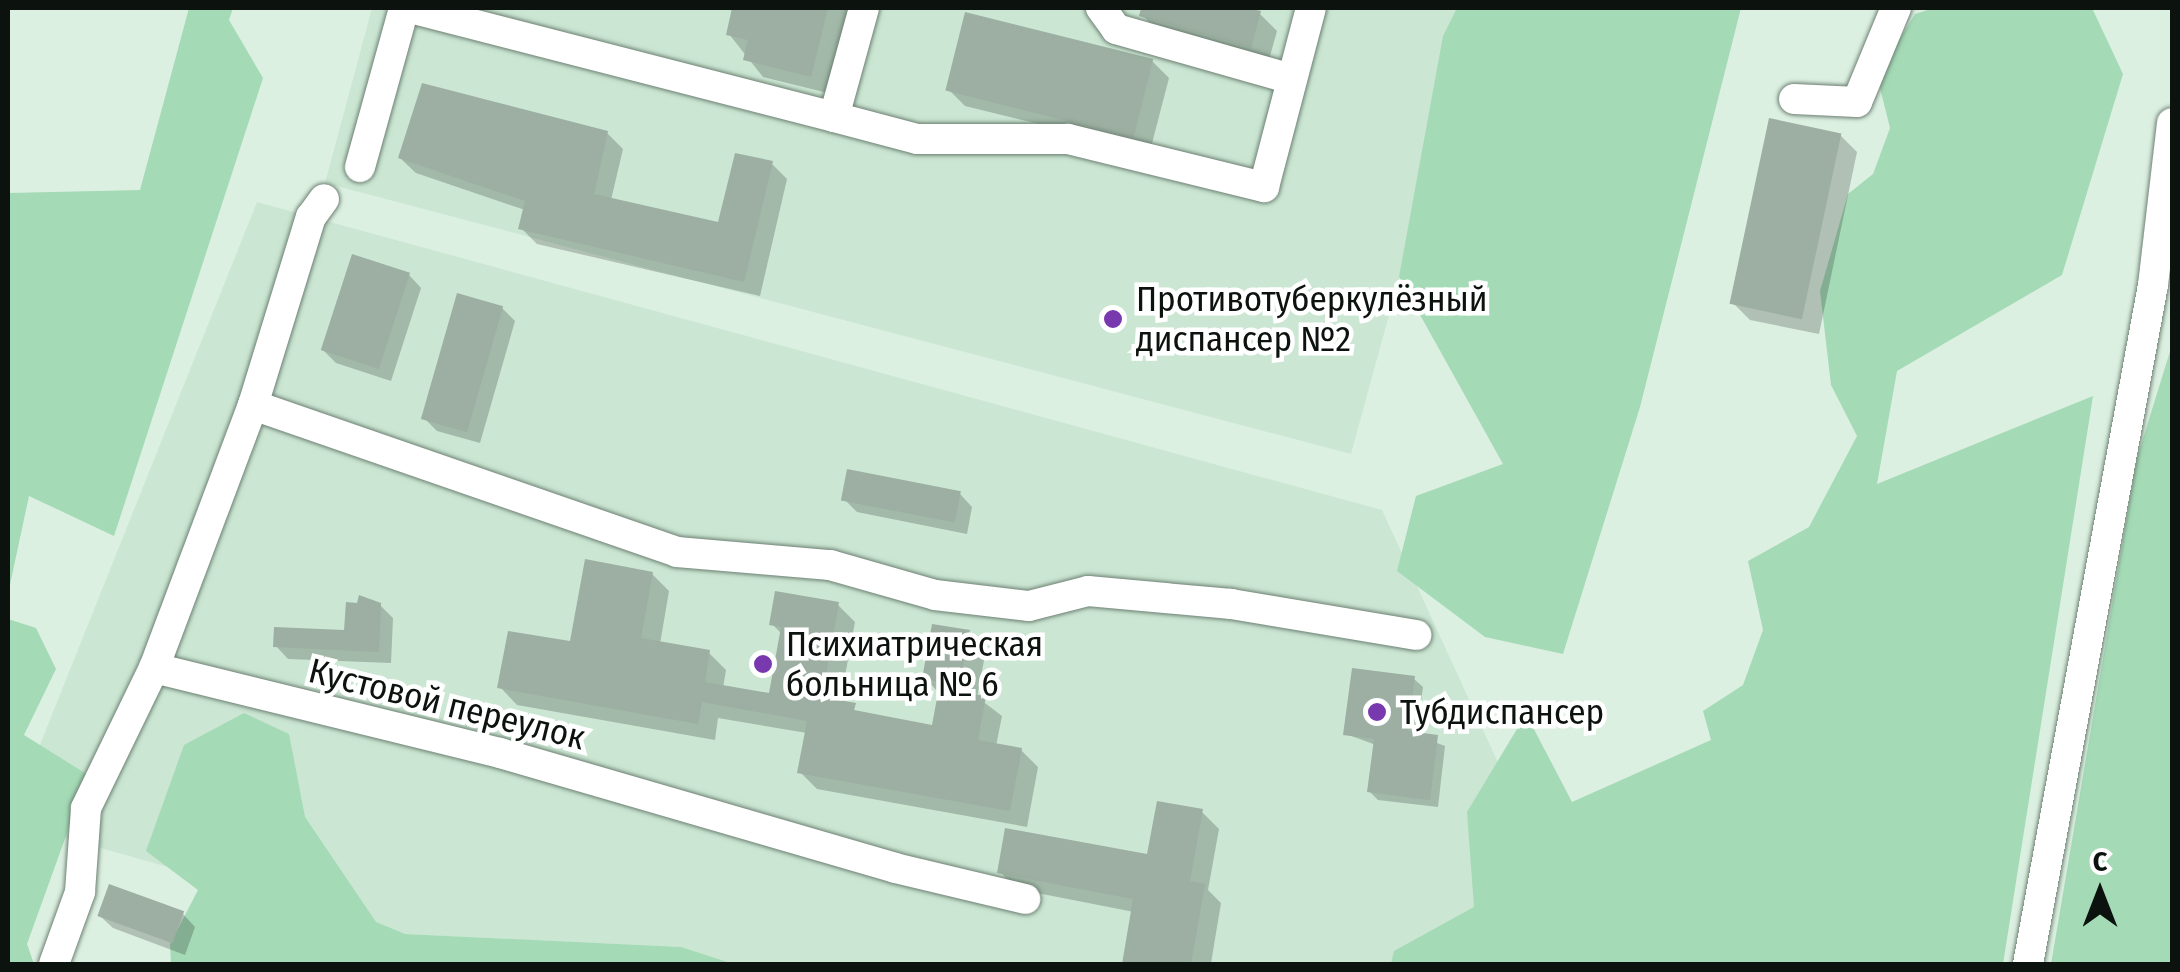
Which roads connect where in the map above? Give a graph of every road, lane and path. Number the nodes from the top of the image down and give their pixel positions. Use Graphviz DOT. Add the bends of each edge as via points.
graph roads {
  1 [pos="407,8"];
  2 [pos="864,8"];
  3 [pos="1101,8"];
  4 [pos="1311,8"];
  5 [pos="1896,8"];
  6 [pos="1292,79"];
  7 [pos="1794,99"];
  8 [pos="834,117"];
  9 [pos="2172,123"];
  10 [pos="360,167"];
  11 [pos="324,198"];
  12 [pos="253,405"];
  13 [pos="1416,635"];
  14 [pos="154,668"];
  15 [pos="1025,899"];
  16 [pos="54,964"];
  17 [pos="2028,964"];
  1 -- 8 [label="street"];
  1 -- 10 [label="street"];
  2 -- 8 [label="street"];
  3 -- 6 [label="street" via="1116,29"];
  4 -- 6 [label="street"];
  5 -- 7 [label="street" via="1857,102"];
  6 -- 8 [label="street" via="1264,187 1068,139 917,138"];
  9 -- 17 [label="street" via="2152,285"];
  11 -- 12 [label="street" via="311,217"];
  12 -- 13 [label="street" via="677,552 830,565 935,596 1030,606 1088,591 1231,604"];
  12 -- 14 [label="street"];
  14 -- 15 [label="street, Кустовой переулок" via="500,754"];
  14 -- 16 [label="street" via="86,808 80,892"];
}
